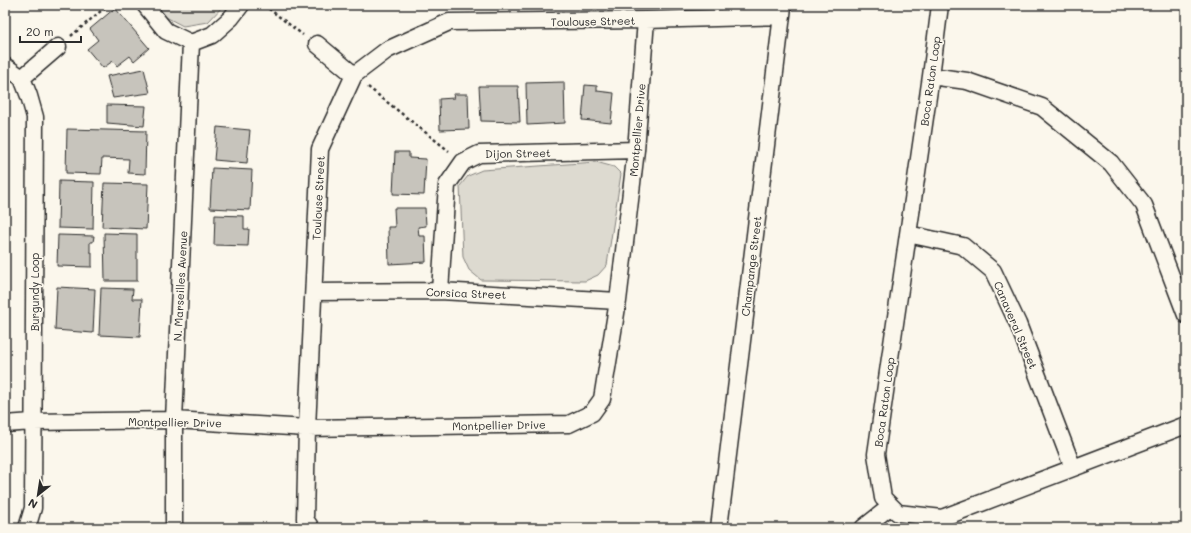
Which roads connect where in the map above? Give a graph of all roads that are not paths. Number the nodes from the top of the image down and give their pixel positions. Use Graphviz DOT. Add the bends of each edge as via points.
graph roads {
  1 [pos="145,5"];
  2 [pos="241,5"];
  3 [pos="940,5"];
  4 [pos="783,10"];
  5 [pos="646,20"];
  6 [pos="192,43"];
  7 [pos="317,44"];
  8 [pos="58,47"];
  9 [pos="5,66"];
  10 [pos="354,75"];
  11 [pos="931,76"];
  12 [pos="22,78"];
  13 [pos="636,150"];
  14 [pos="908,234"];
  15 [pos="440,291"];
  16 [pos="314,292"];
  17 [pos="618,301"];
  18 [pos="1186,315"];
  19 [pos="174,420"];
  20 [pos="33,422"];
  21 [pos="5,424"];
  22 [pos="1186,425"];
  23 [pos="307,428"];
  24 [pos="1073,468"];
  25 [pos="891,506"];
  26 [pos="27,528"];
  27 [pos="174,528"];
  28 [pos="311,528"];
  29 [pos="719,528"];
  30 [pos="862,528"];
  1 -- 6 [label="street" via="166,31"];
  2 -- 6 [label="street" via="212,35"];
  3 -- 11 [label="street, Boca Raton Loop"];
  4 -- 5 [label="street, Toulouse Street"];
  4 -- 29 [label="street, Champange Street"];
  5 -- 10 [label="street, Toulouse Street" via="449,22 387,50"];
  5 -- 13 [label="street, Montpellier Drive"];
  6 -- 19 [label="street, N. Marseilles Avenue"];
  7 -- 10 [label="street"];
  8 -- 12 [label="street"];
  9 -- 12 [label="street"];
  10 -- 16 [label="street, Toulouse Street" via="320,149"];
  11 -- 14 [label="street, Boca Raton Loop"];
  11 -- 18 [label="street" via="968,81 1042,107 1111,163 1144,205"];
  12 -- 20 [label="street, Burgundy Loop" via="35,118"];
  13 -- 15 [label="street, Dijon Street" via="479,154 463,162 447,185"];
  13 -- 17 [label="street, Montpellier Drive"];
  14 -- 24 [label="street, Canaveral Street" via="963,246 993,271 1018,324"];
  14 -- 25 [label="street, Boca Raton Loop" via="876,454 883,498"];
  15 -- 16 [label="street, Corsica Street"];
  15 -- 17 [label="street, Corsica Street"];
  16 -- 23 [label="street, Toulouse Street"];
  17 -- 23 [label="street, Montpellier Drive" via="602,399 592,413 569,424"];
  19 -- 20 [label="street, Montpellier Drive"];
  19 -- 23 [label="street, Montpellier Drive"];
  19 -- 27 [label="street, N. Marseilles Avenue"];
  20 -- 21 [label="street, Montpellier Drive"];
  20 -- 26 [label="street, Burgundy Loop" via="33,508"];
  22 -- 24 [label="street"];
  23 -- 28 [label="street, Toulouse Street" via="305,519"];
  24 -- 25 [label="street" via="942,518 898,513"];
  25 -- 30 [label="street"];
}
